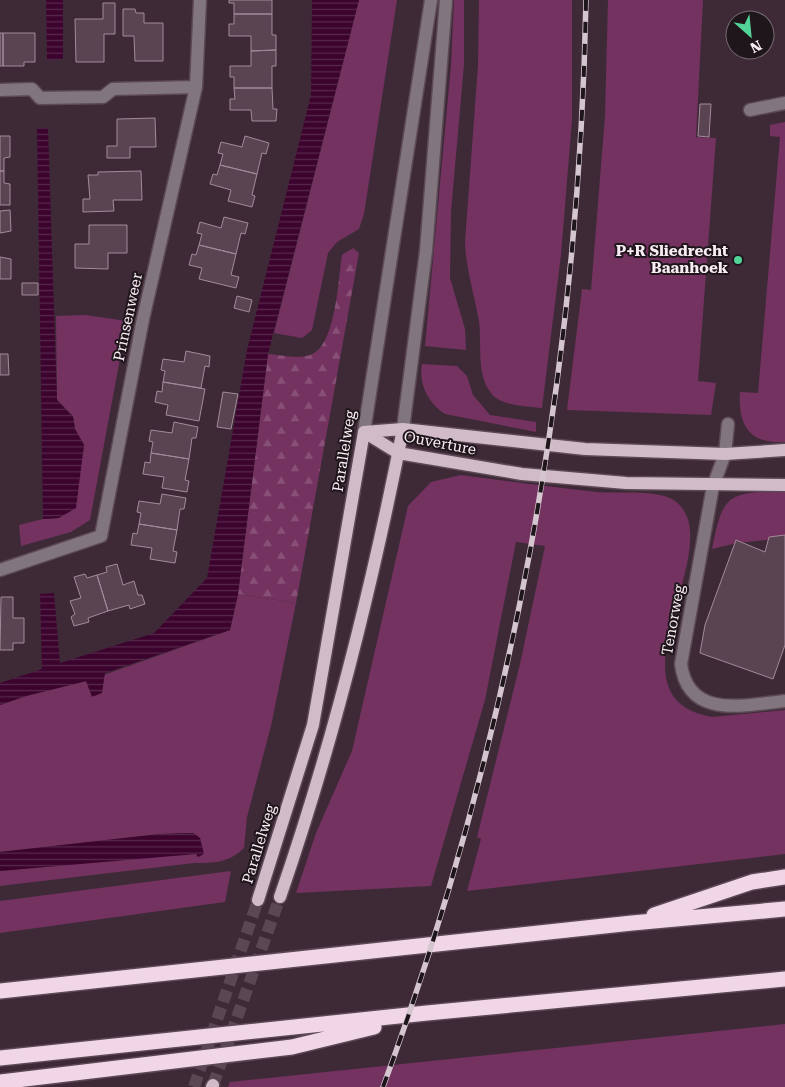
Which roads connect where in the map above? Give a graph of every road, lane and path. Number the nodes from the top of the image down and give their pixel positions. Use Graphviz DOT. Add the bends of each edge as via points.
graph roads {
  1 [pos="200,0"];
  2 [pos="431,0"];
  3 [pos="446,0"];
  4 [pos="196,87"];
  5 [pos="0,90"];
  6 [pos="785,103"];
  7 [pos="750,110"];
  8 [pos="728,424"];
  9 [pos="403,429"];
  10 [pos="364,432"];
  11 [pos="785,450"];
  12 [pos="398,453"];
  13 [pos="725,454"];
  14 [pos="785,485"];
  15 [pos="714,486"];
  16 [pos="0,570"];
  17 [pos="785,701"];
  18 [pos="785,877"];
  19 [pos="280,897"];
  20 [pos="258,900"];
  21 [pos="785,909"];
  22 [pos="632,923"];
  23 [pos="785,980"];
  24 [pos="0,991"];
  25 [pos="427,1013"];
  26 [pos="0,1058"];
  27 [pos="0,1082"];
  1 -- 4 [label="street, Prinsenweer"];
  2 -- 10 [label="street, Parallelweg"];
  3 -- 9 [label="street" via="426,251"];
  4 -- 5 [label="street" via="113,89 103,97 40,98 32,88"];
  4 -- 16 [label="street, Prinsenweer" via="143,319 101,536"];
  6 -- 7 [label="street"];
  8 -- 13 [label="street, Tenorweg"];
  9 -- 10 [label="main road, Ouverture"];
  9 -- 12 [label="main road"];
  9 -- 13 [label="main road, Ouverture" via="585,449"];
  10 -- 12 [label="main road, Ouverture"];
  10 -- 20 [label="main road, Parallelweg" via="313,725"];
  11 -- 13 [label="main road, Ouverture"];
  12 -- 15 [label="main road, Ouverture" via="522,474"];
  12 -- 19 [label="main road" via="375,566 342,695 306,822"];
  13 -- 15 [label="street, Tenorweg"];
  14 -- 15 [label="main road, Ouverture"];
  15 -- 17 [label="street, Tenorweg" via="681,664 683,678 705,701 724,707"];
  18 -- 22 [label="highway" via="752,882"];
  21 -- 22 [label="highway"];
  22 -- 24 [label="highway"];
  23 -- 25 [label="highway"];
  25 -- 26 [label="highway"];
  25 -- 27 [label="highway" via="292,1047"];
}
